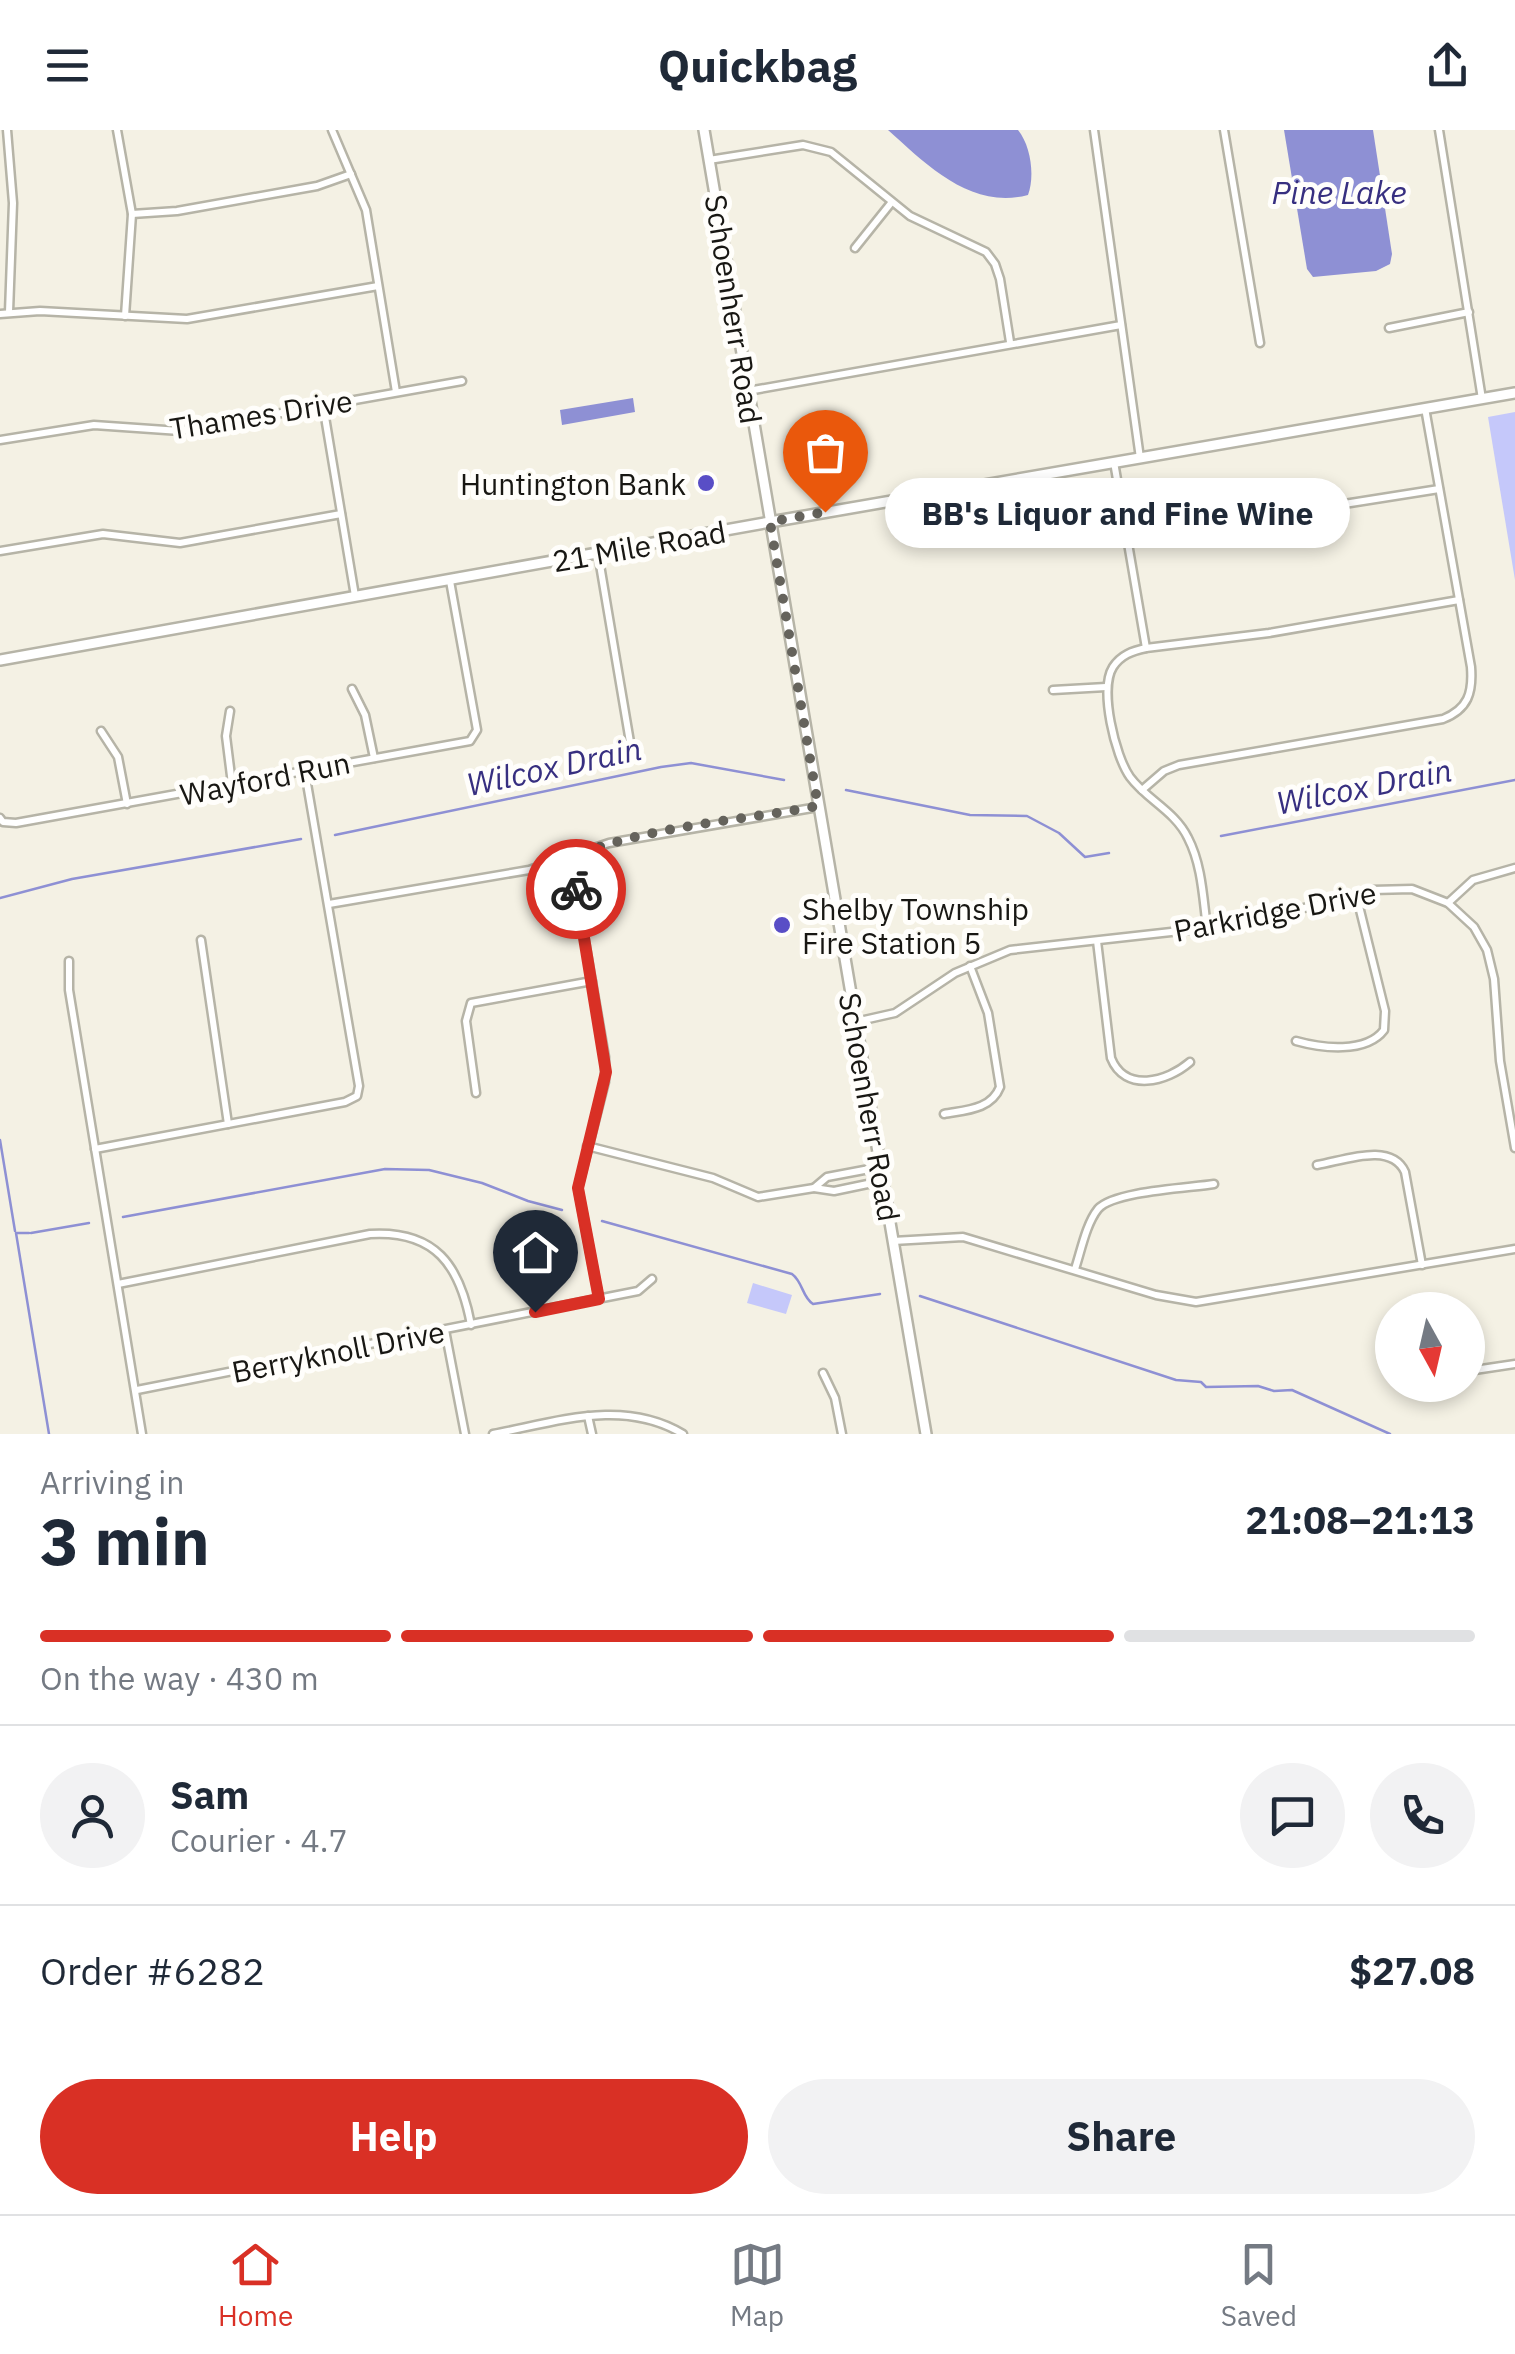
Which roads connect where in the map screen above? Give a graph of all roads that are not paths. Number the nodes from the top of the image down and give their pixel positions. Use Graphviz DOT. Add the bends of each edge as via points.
graph roads {
  1 [pos="7,130"];
  2 [pos="117,130"];
  3 [pos="332,130"];
  4 [pos="704,130"];
  5 [pos="1094,130"];
  6 [pos="1224,130"];
  7 [pos="1439,130"];
  8 [pos="709,160"];
  9 [pos="351,174"];
  10 [pos="0,202"];
  11 [pos="14,203"];
  12 [pos="892,203"];
  13 [pos="132,214"];
  14 [pos="854,248"];
  15 [pos="378,286"];
  16 [pos="1470,312"];
  17 [pos="5,313"];
  18 [pos="125,316"];
  19 [pos="1120,325"];
  20 [pos="1390,328"];
  21 [pos="1010,342"];
  22 [pos="1260,343"];
  23 [pos="462,381"];
  24 [pos="748,391"];
  25 [pos="396,392"];
  26 [pos="1515,393"];
  27 [pos="1482,399"];
  28 [pos="324,405"];
  29 [pos="1426,408"];
  30 [pos="0,440"];
  31 [pos="1140,458"];
  32 [pos="1114,462"];
  33 [pos="1439,489"];
  34 [pos="1300,511"];
  35 [pos="341,514"];
  36 [pos="770,522"];
  37 [pos="0,551"];
  38 [pos="598,553"];
  39 [pos="450,581"];
  40 [pos="355,597"];
  41 [pos="1459,600"];
  42 [pos="1146,648"];
  43 [pos="0,660"];
  44 [pos="1106,687"];
  45 [pos="352,689"];
  46 [pos="1053,690"];
  47 [pos="230,710"];
  48 [pos="101,731"];
  49 [pos="631,748"];
  50 [pos="374,758"];
  51 [pos="305,772"];
  52 [pos="232,784"];
  53 [pos="1142,790"];
  54 [pos="127,804"];
  55 [pos="818,806"];
  56 [pos="2,820"];
  57 [pos="562,861"];
  58 [pos="1515,868"];
  59 [pos="1356,894"];
  60 [pos="330,904"];
  61 [pos="1448,904"];
  62 [pos="1207,928"];
  63 [pos="202,940"];
  64 [pos="1097,941"];
  65 [pos="69,961"];
  66 [pos="970,966"];
  67 [pos="592,981"];
  68 [pos="855,1022"];
  69 [pos="1296,1041"];
  70 [pos="1190,1062"];
  71 [pos="476,1093"];
  72 [pos="944,1114"];
  73 [pos="228,1124"];
  74 [pos="587,1146"];
  75 [pos="1515,1148"];
  76 [pos="95,1149"];
  77 [pos="1317,1165"];
  78 [pos="880,1167"];
  79 [pos="882,1181"];
  80 [pos="1214,1184"];
  81 [pos="814,1188"];
  82 [pos="893,1241"];
  83 [pos="1515,1249"];
  84 [pos="1422,1265"];
  85 [pos="1075,1269"];
  86 [pos="652,1279"];
  87 [pos="118,1284"];
  88 [pos="599,1299"];
  89 [pos="471,1325"];
  90 [pos="445,1330"];
  91 [pos="1515,1364"];
  92 [pos="1485,1368"];
  93 [pos="822,1373"];
  94 [pos="137,1390"];
  95 [pos="588,1416"];
  96 [pos="142,1434"];
  97 [pos="465,1434"];
  98 [pos="493,1434"];
  99 [pos="592,1434"];
  100 [pos="683,1434"];
  101 [pos="842,1434"];
  102 [pos="926,1434"];
  1 -- 11 [label="street"];
  2 -- 13 [label="street"];
  3 -- 9 [label="street"];
  4 -- 8 [label="street, Schoenherr Road"];
  5 -- 19 [label="street"];
  6 -- 22 [label="street"];
  7 -- 16 [label="street"];
  8 -- 12 [label="street" via="816,146"];
  8 -- 24 [label="street, Schoenherr Road"];
  9 -- 13 [label="street" via="317,186"];
  9 -- 15 [label="street" via="366,210"];
  10 -- 11 [label="street"];
  11 -- 17 [label="street"];
  12 -- 14 [label="street"];
  12 -- 21 [label="street" via="993,259"];
  13 -- 18 [label="street"];
  15 -- 18 [label="street" via="209,317"];
  15 -- 25 [label="street"];
  16 -- 20 [label="street"];
  16 -- 27 [label="street"];
  17 -- 18 [label="street"];
  19 -- 21 [label="street"];
  19 -- 31 [label="street"];
  21 -- 24 [label="street"];
  23 -- 25 [label="street, Thames Drive"];
  24 -- 36 [label="street, Schoenherr Road"];
  25 -- 28 [label="street, Thames Drive"];
  26 -- 27 [label="street, 21 Mile Road"];
  27 -- 29 [label="street, 21 Mile Road"];
  28 -- 30 [label="street, Thames Drive" via="180,431 94,424"];
  28 -- 35 [label="street"];
  29 -- 31 [label="street, 21 Mile Road"];
  29 -- 33 [label="street"];
  31 -- 32 [label="street, 21 Mile Road"];
  32 -- 36 [label="street, 21 Mile Road"];
  32 -- 42 [label="street"];
  33 -- 34 [label="street"];
  33 -- 41 [label="street"];
  35 -- 37 [label="street" via="180,543 103,534"];
  35 -- 40 [label="street"];
  36 -- 38 [label="street, 21 Mile Road"];
  36 -- 55 [label="street, Schoenherr Road"];
  38 -- 39 [label="street, 21 Mile Road"];
  38 -- 49 [label="street"];
  39 -- 40 [label="street, 21 Mile Road"];
  39 -- 50 [label="street, Wayford Run" via="477,732 470,740"];
  40 -- 43 [label="street, 21 Mile Road"];
  41 -- 42 [label="street"];
  41 -- 53 [label="street" via="1472,681 1456,713 1171,768"];
  42 -- 44 [label="street" via="1116,663"];
  44 -- 46 [label="street"];
  44 -- 53 [label="street" via="1119,756"];
  45 -- 50 [label="street"];
  47 -- 52 [label="street"];
  48 -- 54 [label="street" via="120,762"];
  50 -- 51 [label="street, Wayford Run"];
  51 -- 52 [label="street, Wayford Run"];
  51 -- 60 [label="street"];
  52 -- 54 [label="street, Wayford Run"];
  53 -- 62 [label="street" via="1189,840"];
  54 -- 56 [label="street, Wayford Run"];
  55 -- 57 [label="street" via="609,843"];
  55 -- 68 [label="street, Schoenherr Road"];
  57 -- 60 [label="street"];
  57 -- 67 [label="street" via="577,895"];
  58 -- 61 [label="street" via="1473,880"];
  59 -- 61 [label="street, Parkridge Drive" via="1405,888"];
  59 -- 62 [label="street, Parkridge Drive"];
  59 -- 69 [label="street" via="1384,1030 1372,1040 1334,1047"];
  60 -- 73 [label="street" via="358,1096"];
  61 -- 75 [label="street" via="1474,928 1492,966"];
  62 -- 64 [label="street, Parkridge Drive"];
  63 -- 73 [label="street"];
  64 -- 66 [label="street, Parkridge Drive" via="1010,950"];
  64 -- 70 [label="street" via="1116,1069 1126,1078 1150,1080 1176,1074"];
  65 -- 76 [label="street"];
  66 -- 68 [label="street, Parkridge Drive" via="901,1010"];
  66 -- 72 [label="street" via="988,1013 1000,1087 986,1104"];
  67 -- 71 [label="street" via="468,1006"];
  67 -- 74 [label="street" via="606,1072"];
  68 -- 78 [label="street, Schoenherr Road"];
  73 -- 76 [label="street"];
  74 -- 81 [label="street" via="714,1178 758,1197"];
  74 -- 88 [label="street" via="578,1198"];
  76 -- 87 [label="street"];
  77 -- 84 [label="street" via="1372,1155 1401,1162"];
  78 -- 79 [label="street, Schoenherr Road"];
  78 -- 81 [label="street" via="827,1177"];
  79 -- 81 [label="street"];
  79 -- 82 [label="street, Schoenherr Road"];
  80 -- 85 [label="street" via="1101,1206"];
  82 -- 85 [label="street" via="963,1237"];
  82 -- 102 [label="street, Schoenherr Road"];
  83 -- 84 [label="street"];
  84 -- 85 [label="street" via="1196,1302"];
  86 -- 88 [label="street, Berryknoll Drive" via="638,1292"];
  87 -- 89 [label="street" via="397,1233 445,1258 465,1294"];
  87 -- 94 [label="street"];
  88 -- 89 [label="street, Berryknoll Drive"];
  89 -- 90 [label="street, Berryknoll Drive"];
  90 -- 94 [label="street, Berryknoll Drive"];
  90 -- 97 [label="street"];
  91 -- 92 [label="street"];
  93 -- 101 [label="street"];
  94 -- 96 [label="street"];
  95 -- 98 [label="street"];
  95 -- 99 [label="street"];
  95 -- 100 [label="street" via="632,1414"];
}
